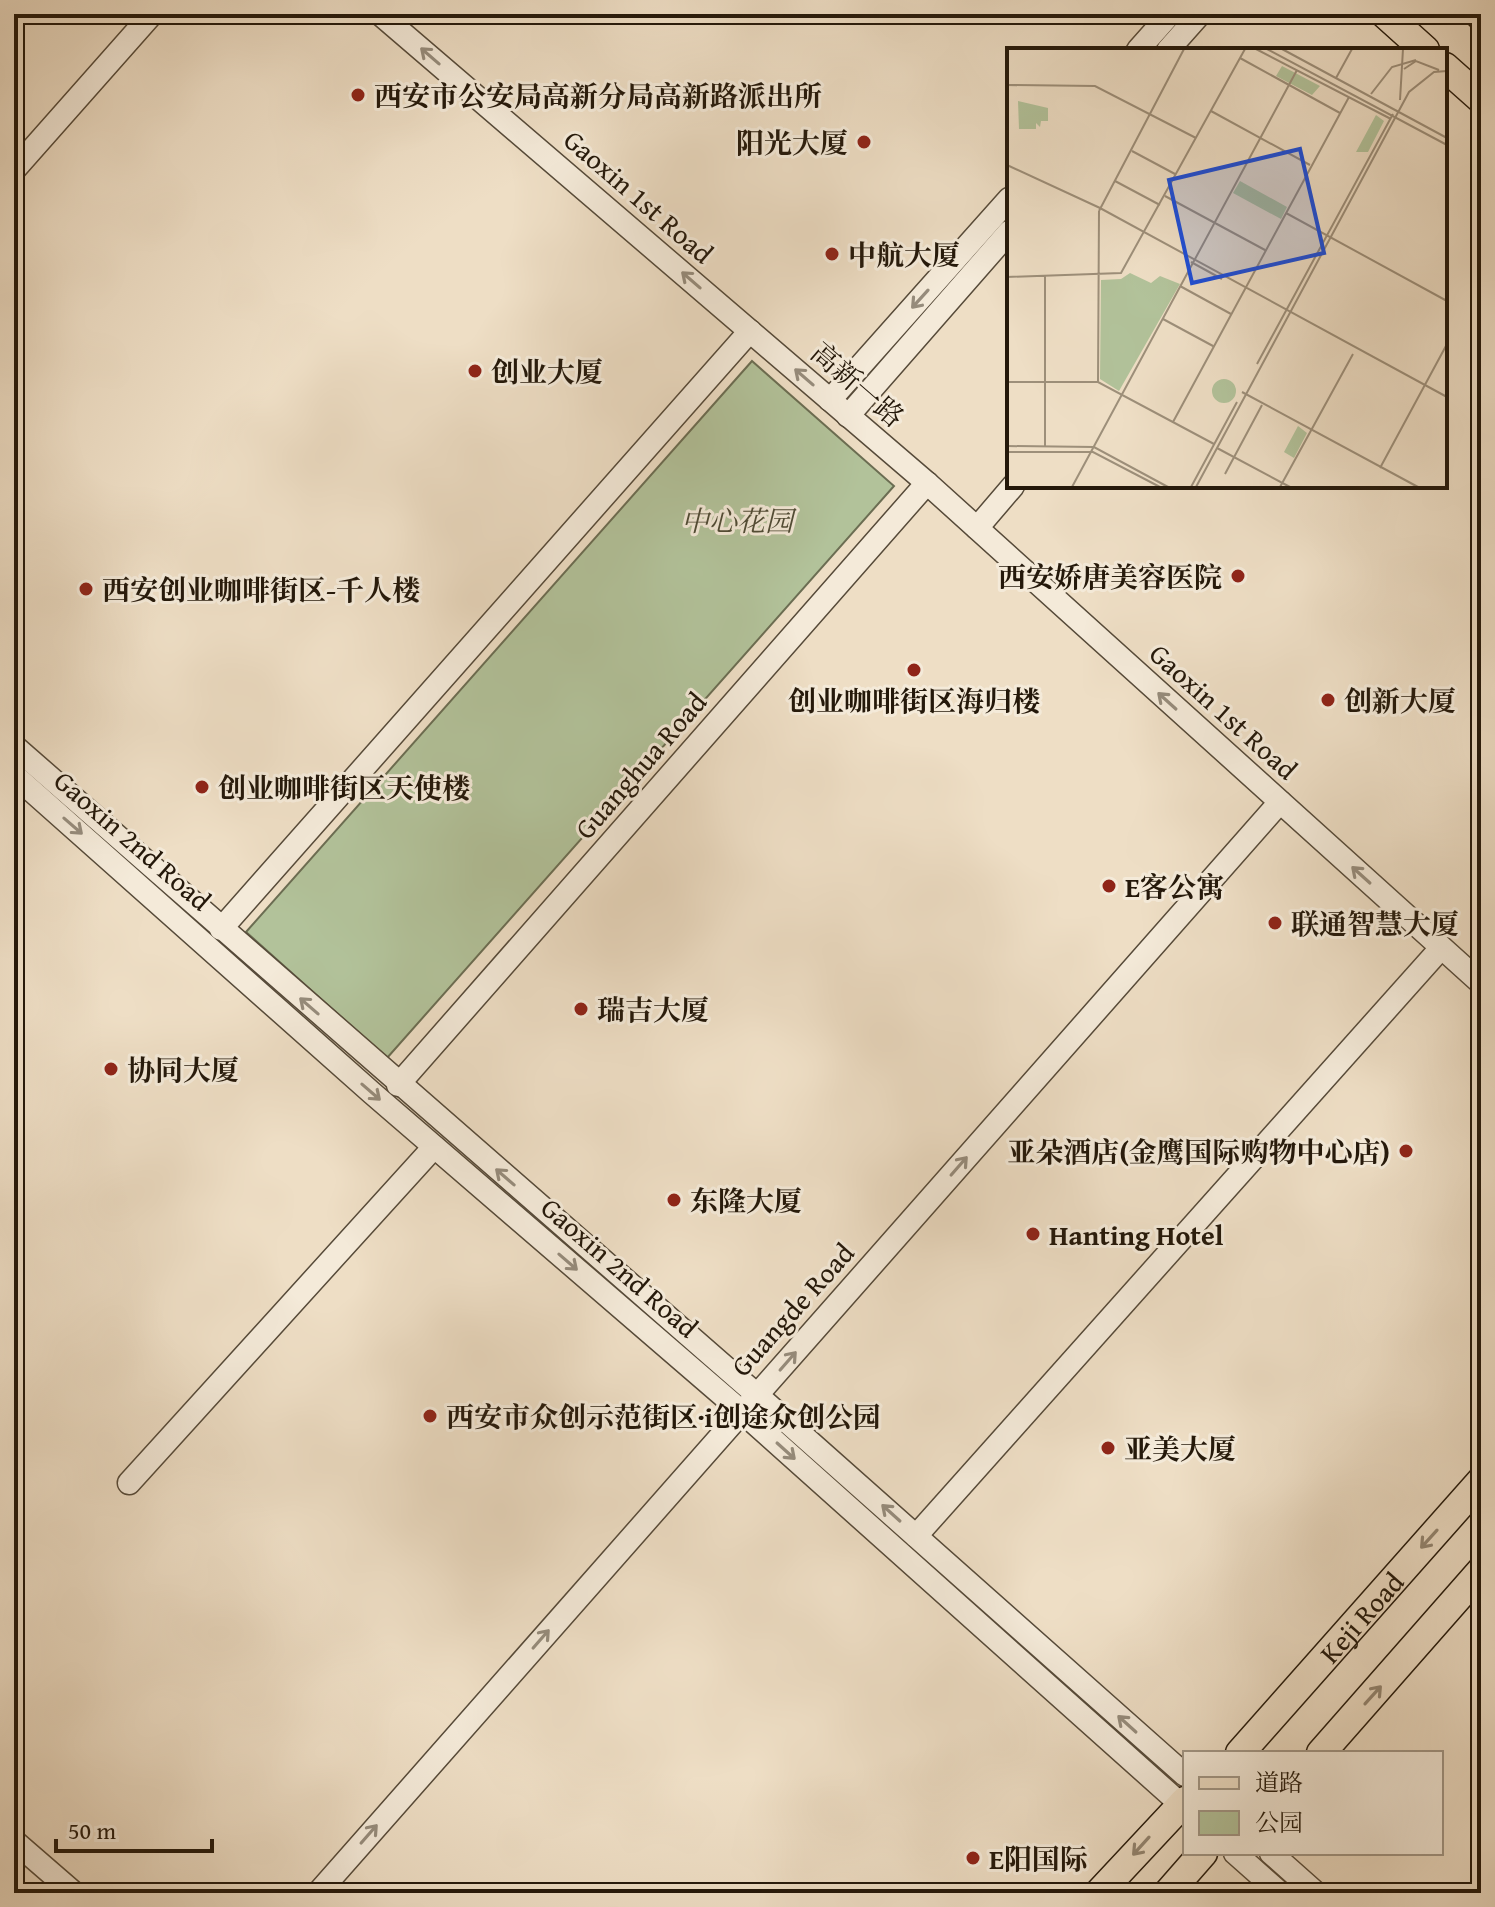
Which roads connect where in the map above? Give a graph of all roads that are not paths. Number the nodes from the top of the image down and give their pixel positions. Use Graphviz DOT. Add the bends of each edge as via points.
graph roads {
  1 [pos="152,14"];
  2 [pos="380,14"];
  3 [pos="1170,14"];
  4 [pos="1200,14"];
  5 [pos="1385,14"];
  6 [pos="1140,48"];
  7 [pos="1170,48"];
  8 [pos="1423,48"];
  9 [pos="1447,69"];
  10 [pos="1481,99"];
  11 [pos="14,170"];
  12 [pos="1007,201"];
  13 [pos="1007,234"];
  14 [pos="750,331"];
  15 [pos="830,400"];
  16 [pos="848,416"];
  17 [pos="927,483"];
  18 [pos="1011,488"];
  19 [pos="977,528"];
  20 [pos="14,746"];
  21 [pos="14,775"];
  22 [pos="1280,802"];
  23 [pos="221,929"];
  24 [pos="1441,948"];
  25 [pos="1481,983"];
  26 [pos="398,1085"];
  27 [pos="434,1147"];
  28 [pos="757,1395"];
  29 [pos="741,1411"];
  30 [pos="1481,1481"];
  31 [pos="129,1483"];
  32 [pos="916,1536"];
  33 [pos="1481,1571"];
  34 [pos="1242,1751"];
  35 [pos="1323,1751"];
  36 [pos="1183,1796"];
  37 [pos="1183,1796"];
  38 [pos="1183,1798"];
  39 [pos="14,1841"];
  40 [pos="1201,1855"];
  41 [pos="1237,1855"];
  42 [pos="1273,1855"];
  43 [pos="74,1893"];
  44 [pos="318,1893"];
  45 [pos="1099,1893"];
  46 [pos="1168,1893"];
  47 [pos="1280,1893"];
  48 [pos="1316,1893"];
  1 -- 11 [label="street"];
  14 -- 2 [label="street, Gaoxin 1st Road, one-way"];
  3 -- 6 [label="street"];
  4 -- 7 [label="street"];
  5 -- 8 [label="main road"];
  9 -- 10 [label="main road"];
  12 -- 15 [label="street, one-way"];
  13 -- 16 [label="street"];
  15 -- 14 [label="street, 高新一路, one-way"];
  14 -- 23 [label="street"];
  15 -- 16 [label="street, 高新一路"];
  16 -- 17 [label="street, 高新一路"];
  17 -- 19 [label="street, Gaoxin 1st Road"];
  17 -- 26 [label="street, Guanghua Road"];
  18 -- 19 [label="street"];
  22 -- 19 [label="street, Gaoxin 1st Road, one-way"];
  20 -- 23 [label="street, Gaoxin 2nd Road"];
  21 -- 27 [label="street, Gaoxin 2nd Road, one-way"];
  24 -- 22 [label="street, Gaoxin 1st Road, one-way"];
  28 -- 22 [label="street, Guangde Road, one-way"];
  26 -- 23 [label="street, Gaoxin 2nd Road, one-way"];
  24 -- 25 [label="street, Gaoxin 1st Road"];
  24 -- 32 [label="street"];
  28 -- 26 [label="street, Gaoxin 2nd Road, one-way"];
  27 -- 29 [label="street, Gaoxin 2nd Road, one-way"];
  27 -- 31 [label="street"];
  28 -- 29 [label="street, Guangde Road"];
  32 -- 28 [label="street, Gaoxin 2nd Road, one-way"];
  29 -- 37 [label="street, Gaoxin 2nd Road, one-way"];
  44 -- 29 [label="street, Guangde Road, one-way"];
  30 -- 34 [label="main road, Keji Road, one-way"];
  36 -- 32 [label="street, Gaoxin 2nd Road, one-way"];
  35 -- 33 [label="main road, one-way"];
  38 -- 45 [label="main road, one-way"];
  39 -- 43 [label="street"];
  40 -- 46 [label="main road"];
  41 -- 47 [label="street"];
  42 -- 48 [label="street"];
}
